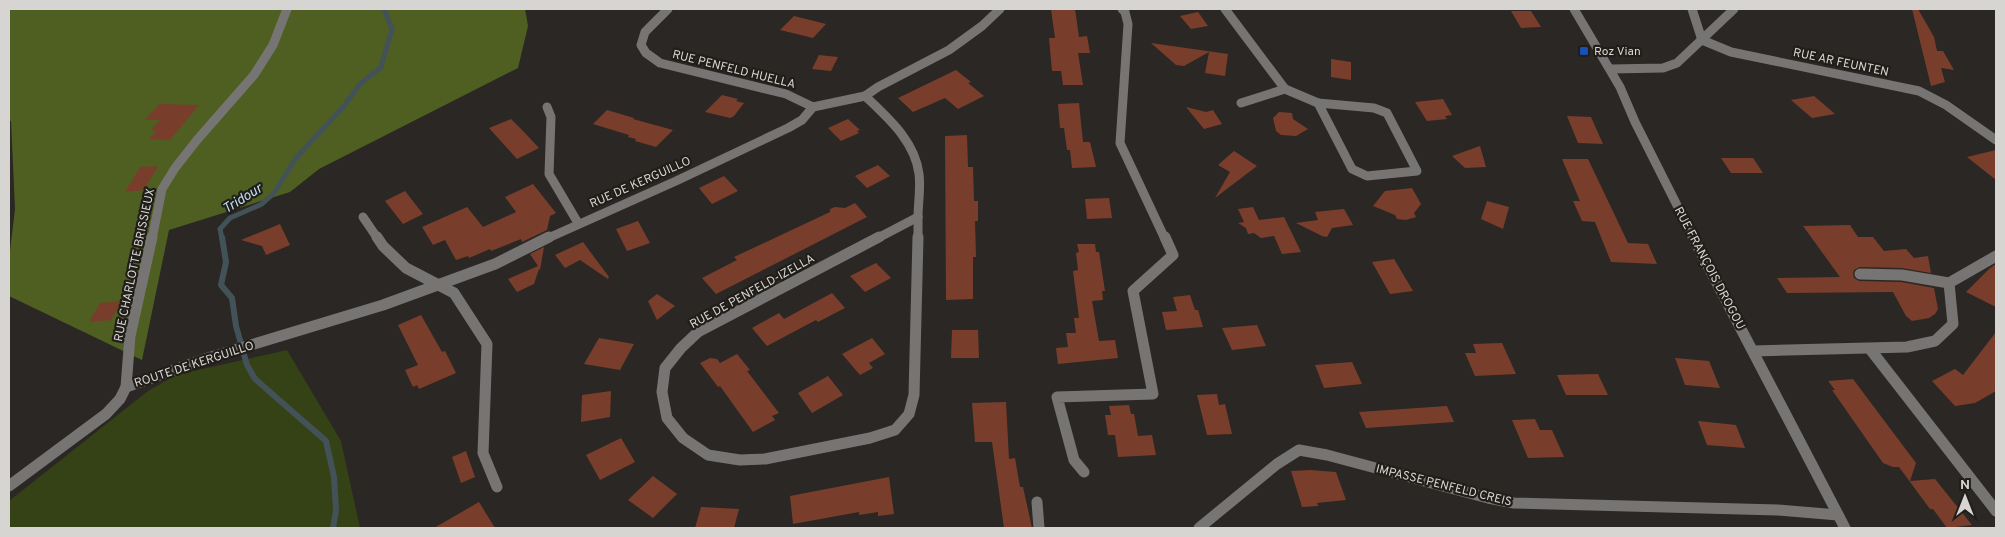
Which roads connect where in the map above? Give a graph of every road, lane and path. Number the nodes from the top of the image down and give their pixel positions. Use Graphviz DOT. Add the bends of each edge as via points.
graph roads {
  1 [pos="287,9"];
  2 [pos="668,9"];
  3 [pos="1000,9"];
  4 [pos="1122,9"];
  5 [pos="1224,9"];
  6 [pos="1574,9"];
  7 [pos="1692,9"];
  8 [pos="1734,9"];
  9 [pos="1702,40"];
  10 [pos="1611,69"];
  11 [pos="1286,89"];
  12 [pos="864,96"];
  13 [pos="1241,103"];
  14 [pos="1318,103"];
  15 [pos="547,107"];
  16 [pos="813,107"];
  17 [pos="1996,140"];
  18 [pos="363,217"];
  19 [pos="918,217"];
  20 [pos="578,223"];
  21 [pos="1996,256"];
  22 [pos="1860,274"];
  23 [pos="440,284"];
  24 [pos="1949,284"];
  25 [pos="267,341"];
  26 [pos="1870,349"];
  27 [pos="1754,351"];
  28 [pos="126,387"];
  29 [pos="1084,472"];
  30 [pos="9,486"];
  31 [pos="497,487"];
  32 [pos="1037,502"];
  33 [pos="1996,511"];
  34 [pos="1838,515"];
  35 [pos="1039,528"];
  36 [pos="1200,528"];
  37 [pos="1845,528"];
  1 -- 28 [label="street, RUE CHARLOTTE BRISSIEUX" via="272,45 254,75 197,140 162,189 130,336"];
  2 -- 16 [label="street, RUE PENFELD HUELLA" via="645,32 641,46 646,54 660,63 786,94"];
  3 -- 12 [label="street, RUE DE KERGUILLO" via="949,50"];
  4 -- 29 [label="street" via="1128,24 1120,143 1173,255 1133,291 1153,394 1056,397 1074,460"];
  5 -- 11 [label="street"];
  6 -- 10 [label="street, RUE FRANÇOIS DROGOU"];
  7 -- 9 [label="street"];
  8 -- 9 [label="street"];
  9 -- 10 [label="street" via="1677,63 1662,68"];
  9 -- 17 [label="street, RUE AR FEUNTEN" via="1731,52 1919,91 1946,105"];
  10 -- 27 [label="street, RUE FRANÇOIS DROGOU" via="1715,280"];
  11 -- 13 [label="street"];
  11 -- 14 [label="street"];
  12 -- 16 [label="street, RUE DE KERGUILLO"];
  12 -- 19 [label="street, RUE DE PENFELD-IZELLA" via="899,129 911,151 919,173"];
  14 -- 14 [label="street" via="1387,112 1417,171 1367,176 1352,168"];
  15 -- 20 [label="street" via="551,117 549,174"];
  16 -- 20 [label="street, RUE DE KERGUILLO" via="802,120 788,128"];
  18 -- 23 [label="street" via="383,246 406,268"];
  19 -- 19 [label="street, RUE DE PENFELD-IZELLA" via="698,332 665,368 662,392 667,418 683,438 708,455 740,460 870,438 895,430 909,414 914,395"];
  20 -- 23 [label="street, RUE DE KERGUILLO" via="495,264"];
  21 -- 24 [label="street"];
  22 -- 24 [label="street" via="1902,275"];
  23 -- 25 [label="street, RUE DE KERGUILLO" via="348,317"];
  23 -- 31 [label="street" via="454,293 486,344 483,453"];
  24 -- 26 [label="street" via="1953,324 1935,341 1907,347"];
  25 -- 28 [label="street, ROUTE DE KERGUILLO"];
  26 -- 27 [label="street"];
  26 -- 33 [label="street"];
  27 -- 34 [label="street, RUE FRANÇOIS DROGOU"];
  28 -- 30 [label="street, ROUTE DE KERGUILLO" via="106,414"];
  32 -- 35 [label="street"];
  34 -- 36 [label="street, IMPASSE PENFELD CREIS" via="1778,510 1514,504 1299,450 1277,464"];
  34 -- 37 [label="street, RUE FRANÇOIS DROGOU"];
}
